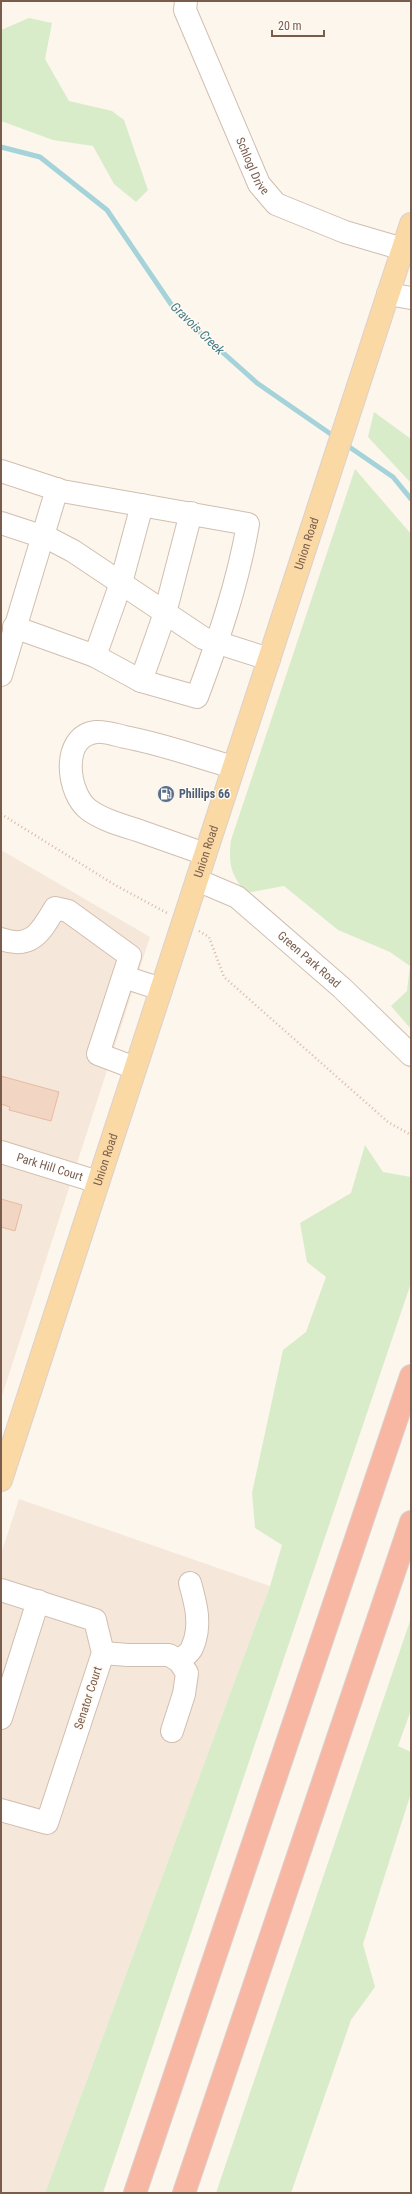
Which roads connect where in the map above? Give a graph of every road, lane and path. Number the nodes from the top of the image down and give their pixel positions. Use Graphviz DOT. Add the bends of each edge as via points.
graph roads {
  1 [pos="186,1"];
  2 [pos="411,224"];
  3 [pos="402,249"];
  4 [pos="388,294"];
  5 [pos="411,298"];
  6 [pos="1,471"];
  7 [pos="57,489"];
  8 [pos="142,505"];
  9 [pos="191,513"];
  10 [pos="1,523"];
  11 [pos="42,537"];
  12 [pos="121,583"];
  13 [pos="166,612"];
  14 [pos="14,627"];
  15 [pos="217,642"];
  16 [pos="95,656"];
  17 [pos="269,659"];
  18 [pos="1,675"];
  19 [pos="141,681"];
  20 [pos="233,767"];
  21 [pos="1,814"];
  22 [pos="205,854"];
  23 [pos="197,880"];
  24 [pos="163,911"];
  25 [pos="203,933"];
  26 [pos="1,939"];
  27 [pos="124,977"];
  28 [pos="161,989"];
  29 [pos="411,1055"];
  30 [pos="135,1068"];
  31 [pos="411,1135"];
  32 [pos="1,1152"];
  33 [pos="98,1182"];
  34 [pos="411,1376"];
  35 [pos="1,1480"];
  36 [pos="411,1522"];
  37 [pos="190,1583"];
  38 [pos="1,1590"];
  39 [pos="38,1602"];
  40 [pos="103,1652"];
  41 [pos="179,1661"];
  42 [pos="1,1718"];
  43 [pos="172,1731"];
  44 [pos="1,1810"];
  45 [pos="135,2193"];
  46 [pos="184,2193"];
  1 -- 3 [label="street, Schlogl Drive" via="185,10 259,184 276,204 345,232"];
  2 -- 3 [label="main road, Union Road"];
  3 -- 4 [label="main road, Union Road"];
  4 -- 5 [label="street"];
  4 -- 17 [label="main road, Union Road"];
  6 -- 7 [label="street"];
  7 -- 8 [label="street"];
  7 -- 11 [label="street"];
  8 -- 9 [label="street"];
  8 -- 12 [label="street"];
  9 -- 13 [label="street"];
  9 -- 15 [label="street" via="248,524 242,558"];
  10 -- 11 [label="street"];
  11 -- 12 [label="street" via="73,551"];
  11 -- 14 [label="street"];
  12 -- 13 [label="street"];
  12 -- 16 [label="street"];
  13 -- 15 [label="street" via="203,638"];
  13 -- 19 [label="street"];
  14 -- 16 [label="street"];
  14 -- 18 [label="street"];
  15 -- 17 [label="street"];
  15 -- 19 [label="street" via="197,697"];
  16 -- 19 [label="street"];
  17 -- 20 [label="main road, Union Road"];
  20 -- 22 [label="main road, Union Road"];
  20 -- 22 [label="street" via="139,740 98,732 84,734 74,749 71,761 74,788 83,805 90,811"];
  21 -- 24 [label="path" via="115,885"];
  22 -- 23 [label="main road, Union Road"];
  23 -- 28 [label="main road, Union Road"];
  23 -- 29 [label="street, Green Park Road" via="237,897 342,988"];
  25 -- 31 [label="path" via="210,937 224,977 388,1122"];
  26 -- 27 [label="street" via="14,944 30,940 43,929 55,908 68,911 130,956"];
  27 -- 28 [label="street"];
  27 -- 30 [label="street" via="98,1054"];
  28 -- 30 [label="main road, Union Road"];
  30 -- 33 [label="main road, Union Road"];
  32 -- 33 [label="street, Park Hill Court"];
  33 -- 35 [label="main road, Union Road"];
  34 -- 45 [label="highway"];
  36 -- 46 [label="highway"];
  37 -- 41 [label="street" via="198,1610 197,1628 192,1648"];
  38 -- 39 [label="street, Senator Court"];
  39 -- 40 [label="street, Senator Court" via="95,1620"];
  39 -- 42 [label="street"];
  40 -- 41 [label="street" via="169,1655"];
  40 -- 44 [label="street, Senator Court" via="47,1823"];
  41 -- 43 [label="street" via="187,1673 184,1694"];
}
